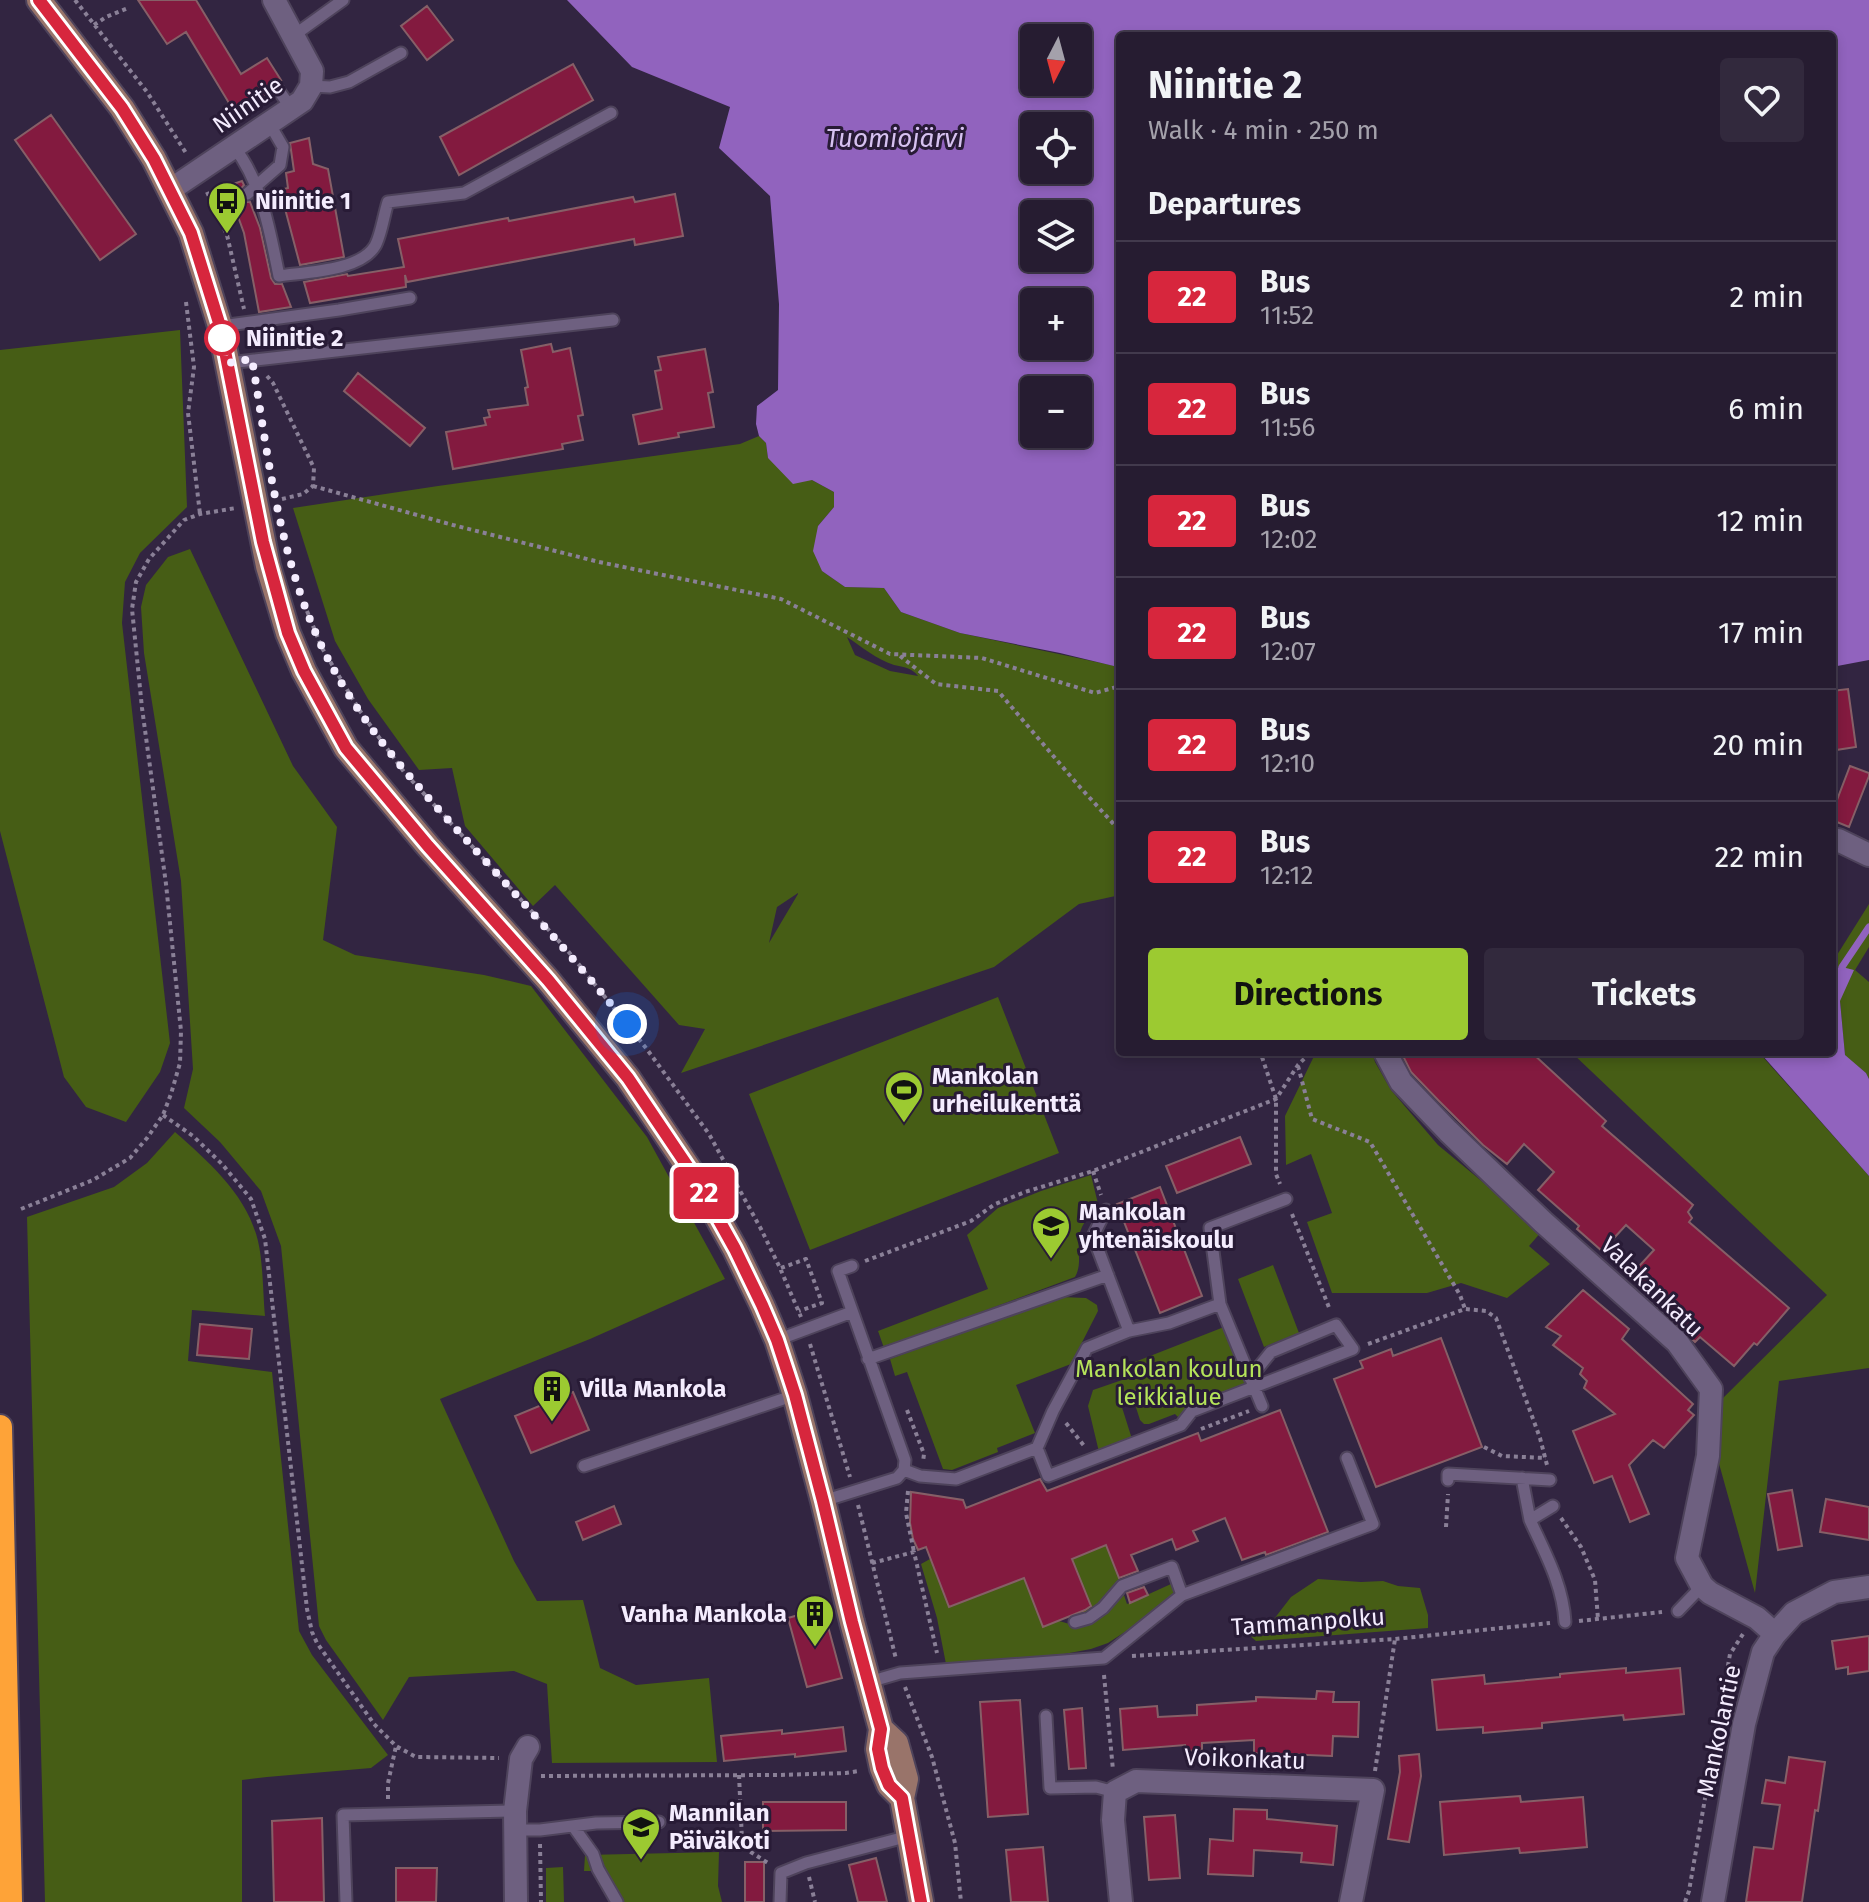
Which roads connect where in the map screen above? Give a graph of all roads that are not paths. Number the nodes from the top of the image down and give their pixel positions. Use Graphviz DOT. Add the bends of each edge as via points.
graph roads {
  1 [pos="39,0"];
  2 [pos="274,0"];
  3 [pos="343,0"];
  4 [pos="293,36"];
  5 [pos="401,53"];
  6 [pos="311,86"];
  7 [pos="277,88"];
  8 [pos="291,108"];
  9 [pos="611,113"];
  10 [pos="269,123"];
  11 [pos="234,147"];
  12 [pos="170,190"];
  13 [pos="251,190"];
  14 [pos="410,298"];
  15 [pos="613,320"];
  16 [pos="220,326"];
  17 [pos="240,361"];
  18 [pos="1836,840"];
  19 [pos="1869,855"];
  20 [pos="1386,1056"];
  21 [pos="1286,1199"];
  22 [pos="1106,1210"];
  23 [pos="852,1266"];
  24 [pos="1108,1275"];
  25 [pos="1220,1304"];
  26 [pos="852,1312"];
  27 [pos="1129,1331"];
  28 [pos="777,1340"];
  29 [pos="868,1359"];
  30 [pos="1252,1383"];
  31 [pos="795,1395"];
  32 [pos="1262,1406"];
  33 [pos="0,1427"];
  34 [pos="1037,1448"];
  35 [pos="1347,1458"];
  36 [pos="584,1466"];
  37 [pos="900,1474"];
  38 [pos="1522,1478"];
  39 [pos="1448,1480"];
  40 [pos="1550,1480"];
  41 [pos="823,1501"];
  42 [pos="1553,1506"];
  43 [pos="1530,1520"];
  44 [pos="1702,1586"];
  45 [pos="1869,1587"];
  46 [pos="1182,1595"];
  47 [pos="1678,1611"];
  48 [pos="1075,1622"];
  49 [pos="1565,1622"];
  50 [pos="1775,1634"];
  51 [pos="869,1682"];
  52 [pos="1046,1716"];
  53 [pos="881,1729"];
  54 [pos="524,1753"];
  55 [pos="1115,1792"];
  56 [pos="902,1798"];
  57 [pos="516,1820"];
  58 [pos="659,1822"];
  59 [pos="573,1826"];
  60 [pos="909,1836"];
  61 [pos="10,1902"];
  62 [pos="346,1902"];
  63 [pos="516,1902"];
  64 [pos="617,1902"];
  65 [pos="780,1902"];
  66 [pos="921,1902"];
  67 [pos="1121,1902"];
  68 [pos="1351,1902"];
  69 [pos="1713,1902"];
  1 -- 12 [label="main road" via="122,108"];
  2 -- 4 [label="street, Niinitie"];
  3 -- 4 [label="lane"];
  4 -- 6 [label="street, Niinitie" via="312,71"];
  5 -- 6 [label="lane" via="349,82"];
  6 -- 8 [label="street, Niinitie"];
  7 -- 8 [label="lane"];
  8 -- 10 [label="street, Niinitie"];
  9 -- 13 [label="lane" via="464,193 388,202 375,246 349,265 279,276 268,227"];
  10 -- 11 [label="street, Niinitie"];
  10 -- 13 [label="lane" via="283,147 280,165"];
  11 -- 12 [label="street, Niinitie"];
  11 -- 13 [label="lane" via="251,173"];
  12 -- 16 [label="main road" via="191,233"];
  14 -- 16 [label="lane" via="301,310"];
  15 -- 17 [label="lane"];
  16 -- 17 [label="main road"];
  17 -- 28 [label="main road" via="268,566 304,671 346,748 628,1078 696,1179"];
  18 -- 19 [label="street"];
  20 -- 44 [label="street, Valakankatu" via="1401,1082 1448,1131 1677,1342 1711,1389 1708,1456 1687,1558"];
  21 -- 25 [label="lane" via="1210,1228"];
  22 -- 24 [label="lane" via="1093,1236"];
  23 -- 26 [label="lane" via="838,1271"];
  24 -- 27 [label="lane"];
  24 -- 29 [label="lane"];
  25 -- 27 [label="lane"];
  25 -- 30 [label="lane"];
  26 -- 28 [label="lane"];
  26 -- 29 [label="lane"];
  27 -- 34 [label="lane" via="1087,1348"];
  28 -- 31 [label="main road"];
  29 -- 37 [label="lane" via="905,1460"];
  30 -- 30 [label="lane" via="1353,1349 1336,1325 1271,1352"];
  30 -- 32 [label="lane"];
  30 -- 34 [label="lane" via="1192,1411 1181,1425 1048,1476"];
  31 -- 36 [label="lane"];
  31 -- 41 [label="main road"];
  33 -- 61 [label="highway"];
  34 -- 37 [label="lane" via="956,1479"];
  35 -- 46 [label="lane" via="1373,1524"];
  37 -- 41 [label="lane"];
  38 -- 39 [label="lane" via="1448,1474"];
  38 -- 40 [label="lane"];
  38 -- 43 [label="lane"];
  41 -- 51 [label="main road"];
  42 -- 43 [label="lane"];
  43 -- 49 [label="lane" via="1557,1578"];
  44 -- 47 [label="lane"];
  44 -- 50 [label="street"];
  45 -- 50 [label="street, Mankolantie" via="1834,1592 1794,1613"];
  46 -- 48 [label="lane" via="1172,1567 1122,1586 1103,1608"];
  46 -- 51 [label="lane" via="1104,1658 900,1673"];
  50 -- 69 [label="street, Mankolantie" via="1763,1652 1744,1724"];
  51 -- 53 [label="main road"];
  52 -- 55 [label="lane" via="1050,1788"];
  53 -- 56 [label="main road" via="882,1768"];
  53 -- 56 [label="main road" via="896,1743 906,1779"];
  54 -- 57 [label="street"];
  55 -- 67 [label="street"];
  55 -- 68 [label="street, Voikonkatu" via="1136,1781 1373,1790"];
  56 -- 60 [label="main road"];
  57 -- 59 [label="lane"];
  57 -- 62 [label="lane" via="343,1815"];
  57 -- 63 [label="street"];
  58 -- 59 [label="lane"];
  59 -- 64 [label="lane"];
  60 -- 65 [label="lane" via="781,1873"];
  60 -- 66 [label="main road"];
}
